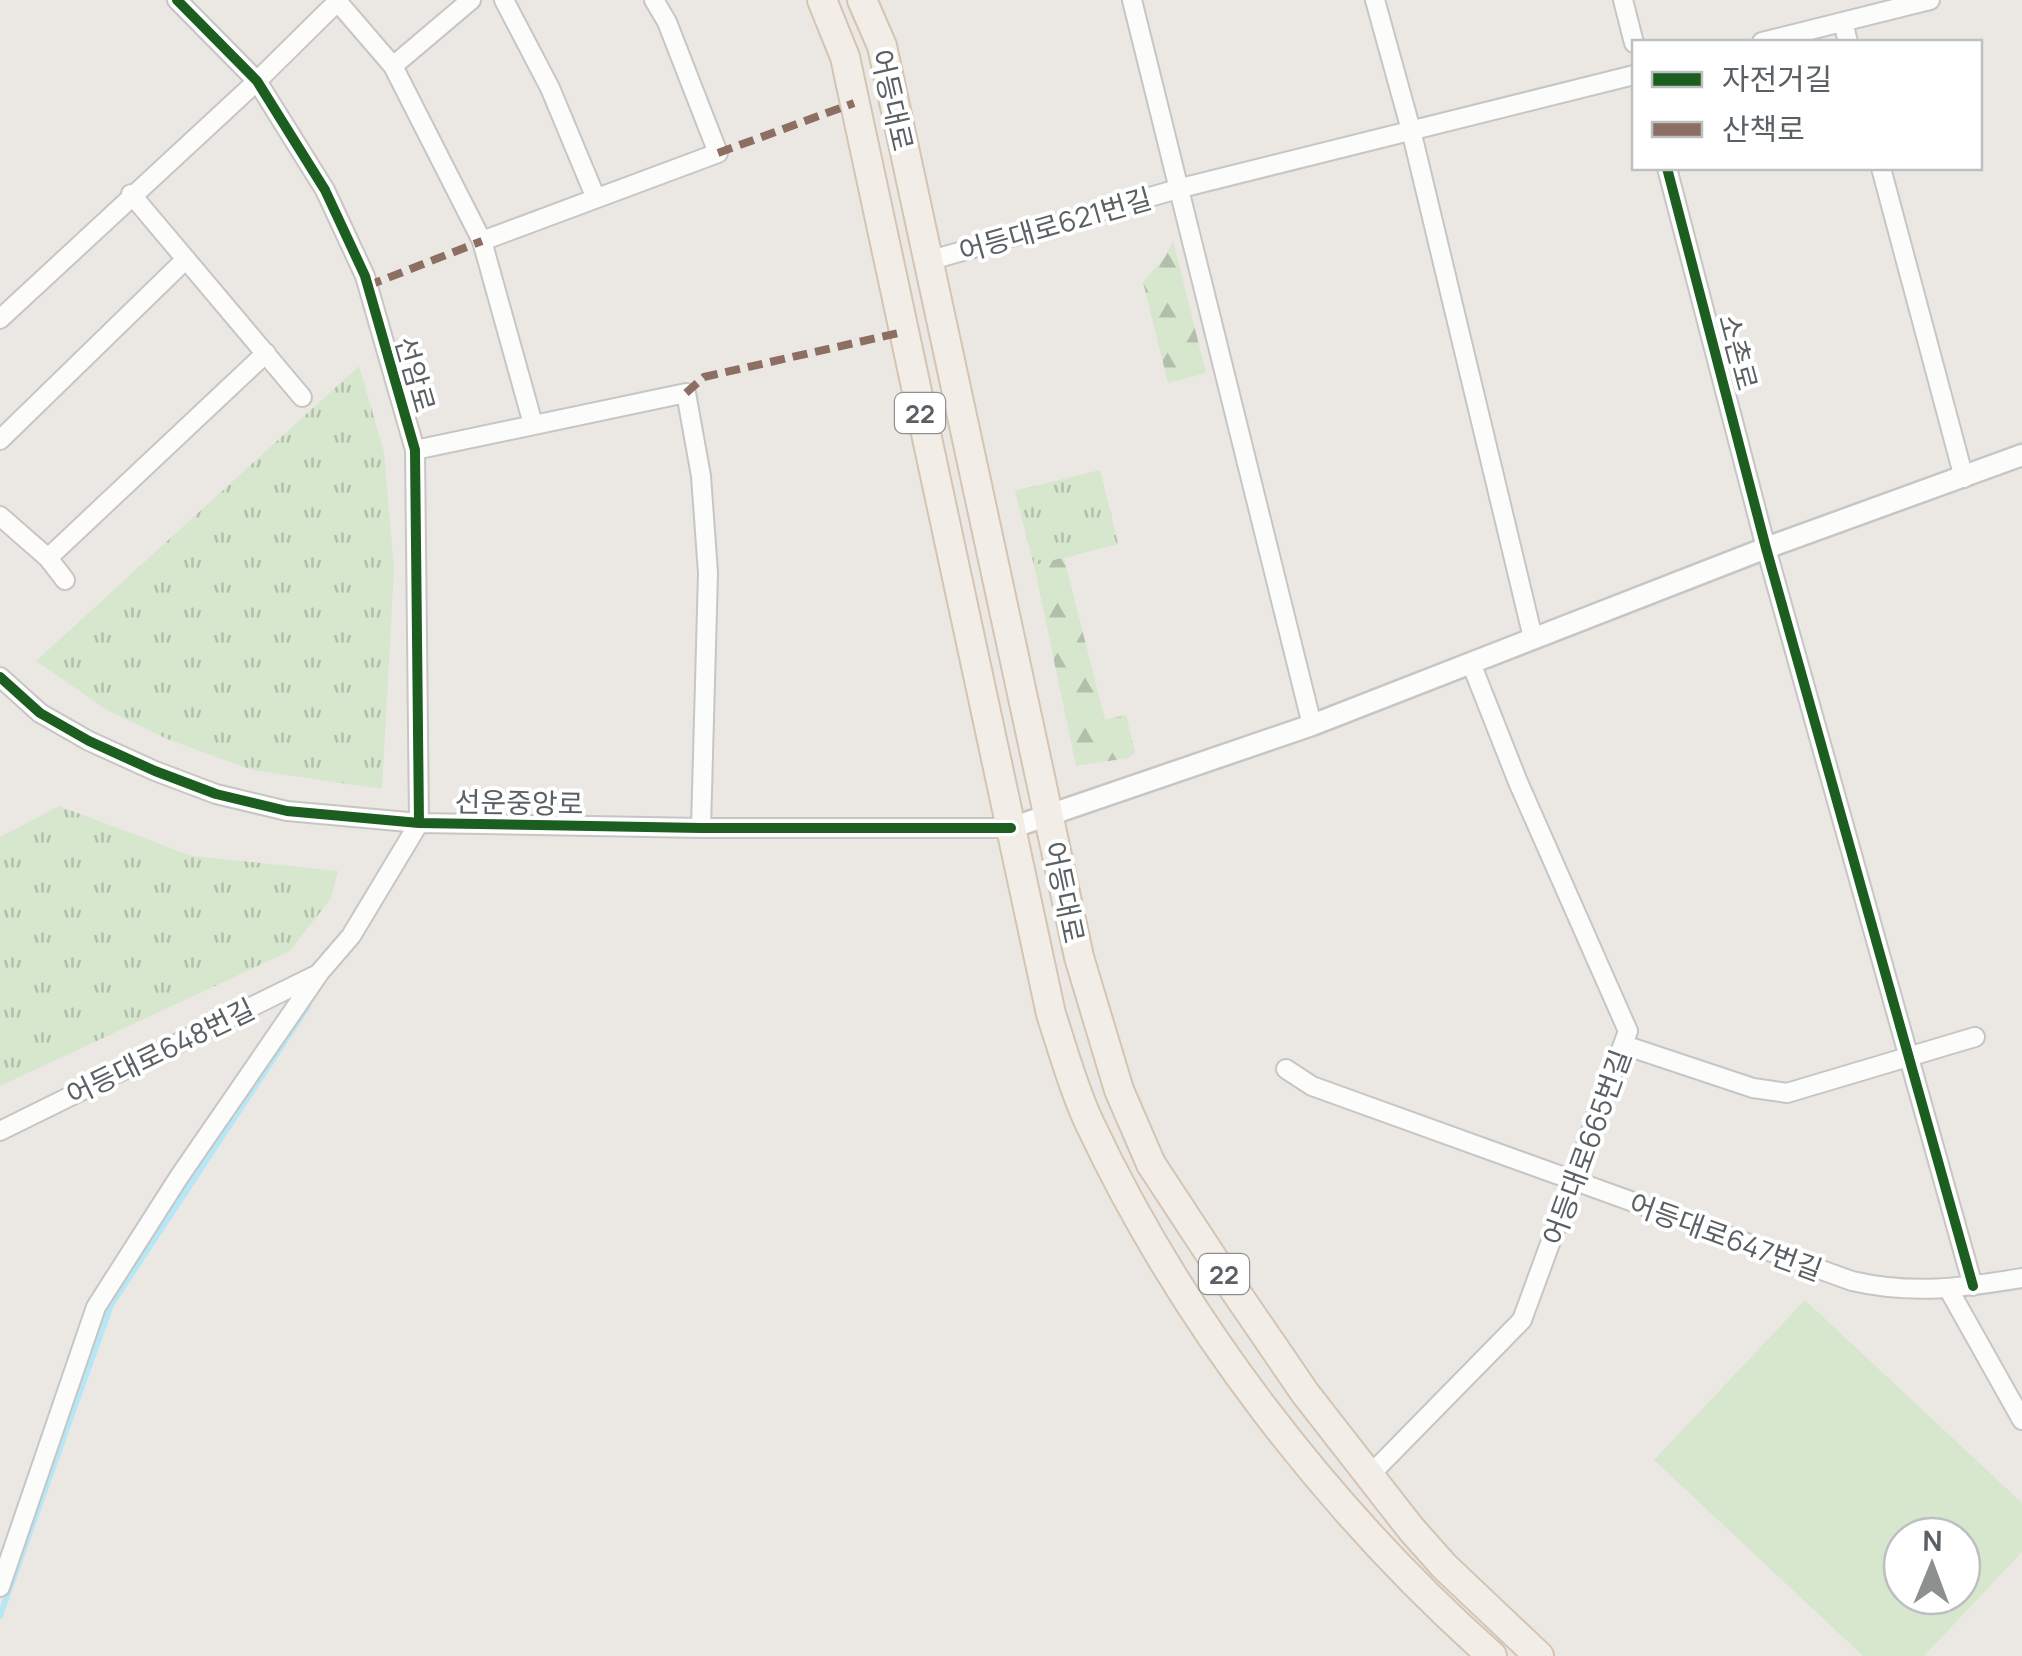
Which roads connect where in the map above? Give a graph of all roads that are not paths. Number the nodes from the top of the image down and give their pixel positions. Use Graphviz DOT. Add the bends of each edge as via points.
graph roads {
  1 [pos="176,0"];
  2 [pos="471,0"];
  3 [pos="504,0"];
  4 [pos="654,0"];
  5 [pos="822,0"];
  6 [pos="862,0"];
  7 [pos="1132,0"];
  8 [pos="1375,0"];
  9 [pos="1623,0"];
  10 [pos="1930,0"];
  11 [pos="338,1"];
  12 [pos="1842,22"];
  13 [pos="1633,40"];
  14 [pos="1770,40"];
  15 [pos="1847,40"];
  16 [pos="393,66"];
  17 [pos="1632,75"];
  18 [pos="256,81"];
  19 [pos="1411,130"];
  20 [pos="1669,170"];
  21 [pos="1882,170"];
  22 [pos="1181,188"];
  23 [pos="132,194"];
  24 [pos="595,196"];
  25 [pos="482,241"];
  26 [pos="186,259"];
  27 [pos="928,261"];
  28 [pos="0,319"];
  29 [pos="266,353"];
  30 [pos="302,397"];
  31 [pos="533,424"];
  32 [pos="0,440"];
  33 [pos="415,450"];
  34 [pos="2022,455"];
  35 [pos="1964,478"];
  36 [pos="0,516"];
  37 [pos="1766,548"];
  38 [pos="48,558"];
  39 [pos="65,580"];
  40 [pos="1534,638"];
  41 [pos="1471,664"];
  42 [pos="0,678"];
  43 [pos="1312,725"];
  44 [pos="1050,814"];
  45 [pos="419,823"];
  46 [pos="701,828"];
  47 [pos="1011,828"];
  48 [pos="320,972"];
  49 [pos="1976,1037"];
  50 [pos="1624,1046"];
  51 [pos="1912,1058"];
  52 [pos="1286,1069"];
  53 [pos="0,1131"];
  54 [pos="1574,1182"];
  55 [pos="2022,1278"];
  56 [pos="1973,1286"];
  57 [pos="1949,1290"];
  58 [pos="2016,1400"];
  59 [pos="2022,1420"];
  60 [pos="1368,1476"];
  61 [pos="0,1587"];
  62 [pos="1492,1656"];
  63 [pos="1539,1656"];
  1 -- 18 [label="street, 선암로"];
  2 -- 16 [label="street"];
  3 -- 24 [label="street"];
  4 -- 24 [label="street" via="718,153"];
  5 -- 47 [label="main road, 어등대로 / 22" via="845,57"];
  6 -- 27 [label="main road, 어등대로 / 22" via="882,46"];
  7 -- 22 [label="street, 어등대로621번길"];
  8 -- 19 [label="street"];
  9 -- 13 [label="street"];
  10 -- 12 [label="street"];
  11 -- 16 [label="street"];
  11 -- 18 [label="street"];
  12 -- 14 [label="street"];
  12 -- 15 [label="street"];
  16 -- 25 [label="street"];
  17 -- 19 [label="street, 어등대로621번길"];
  18 -- 23 [label="street"];
  18 -- 33 [label="street, 선암로" via="324,190 364,276"];
  19 -- 22 [label="street, 어등대로621번길"];
  19 -- 40 [label="street"];
  20 -- 37 [label="street, 소촌로"];
  21 -- 35 [label="street"];
  22 -- 27 [label="street, 어등대로621번길"];
  22 -- 43 [label="street"];
  23 -- 26 [label="street"];
  23 -- 28 [label="street"];
  24 -- 25 [label="street"];
  25 -- 31 [label="street"];
  26 -- 29 [label="street"];
  26 -- 32 [label="street"];
  27 -- 44 [label="main road, 어등대로 / 22"];
  29 -- 30 [label="street"];
  29 -- 38 [label="street"];
  31 -- 33 [label="street"];
  31 -- 46 [label="street" via="686,393 702,476 708,573"];
  33 -- 45 [label="street, 선암로"];
  34 -- 35 [label="street"];
  35 -- 37 [label="street"];
  36 -- 38 [label="street"];
  37 -- 40 [label="street"];
  37 -- 51 [label="street, 소촌로"];
  38 -- 39 [label="street"];
  40 -- 41 [label="street"];
  41 -- 43 [label="street"];
  41 -- 50 [label="street, 어등대로665번길" via="1628,1031"];
  42 -- 45 [label="street, 선운중앙로" via="40,713 89,742 216,794 286,810"];
  43 -- 44 [label="street"];
  44 -- 47 [label="street"];
  44 -- 60 [label="main road, 어등대로 / 22" via="1079,957 1119,1090 1151,1164 1304,1393"];
  45 -- 46 [label="street, 선운중앙로"];
  45 -- 48 [label="street" via="351,936"];
  46 -- 47 [label="street, 선운중앙로"];
  47 -- 62 [label="main road, 어등대로 / 22" via="1050,1014 1118,1181 1270,1416 1357,1523"];
  48 -- 53 [label="street, 어등대로648번길"];
  48 -- 61 [label="street" via="96,1308"];
  49 -- 51 [label="street"];
  50 -- 51 [label="street" via="1771,1093"];
  50 -- 54 [label="street, 어등대로665번길"];
  51 -- 56 [label="street, 소촌로"];
  52 -- 54 [label="street, 어등대로647번길" via="1312,1086"];
  54 -- 57 [label="street, 어등대로647번길" via="1852,1281"];
  54 -- 60 [label="street, 어등대로665번길" via="1522,1320"];
  55 -- 56 [label="street, 어등대로647번길"];
  56 -- 57 [label="street, 어등대로647번길"];
  57 -- 58 [label="street"];
  58 -- 59 [label="street"];
  60 -- 63 [label="main road, 어등대로 / 22" via="1444,1566"];
}
